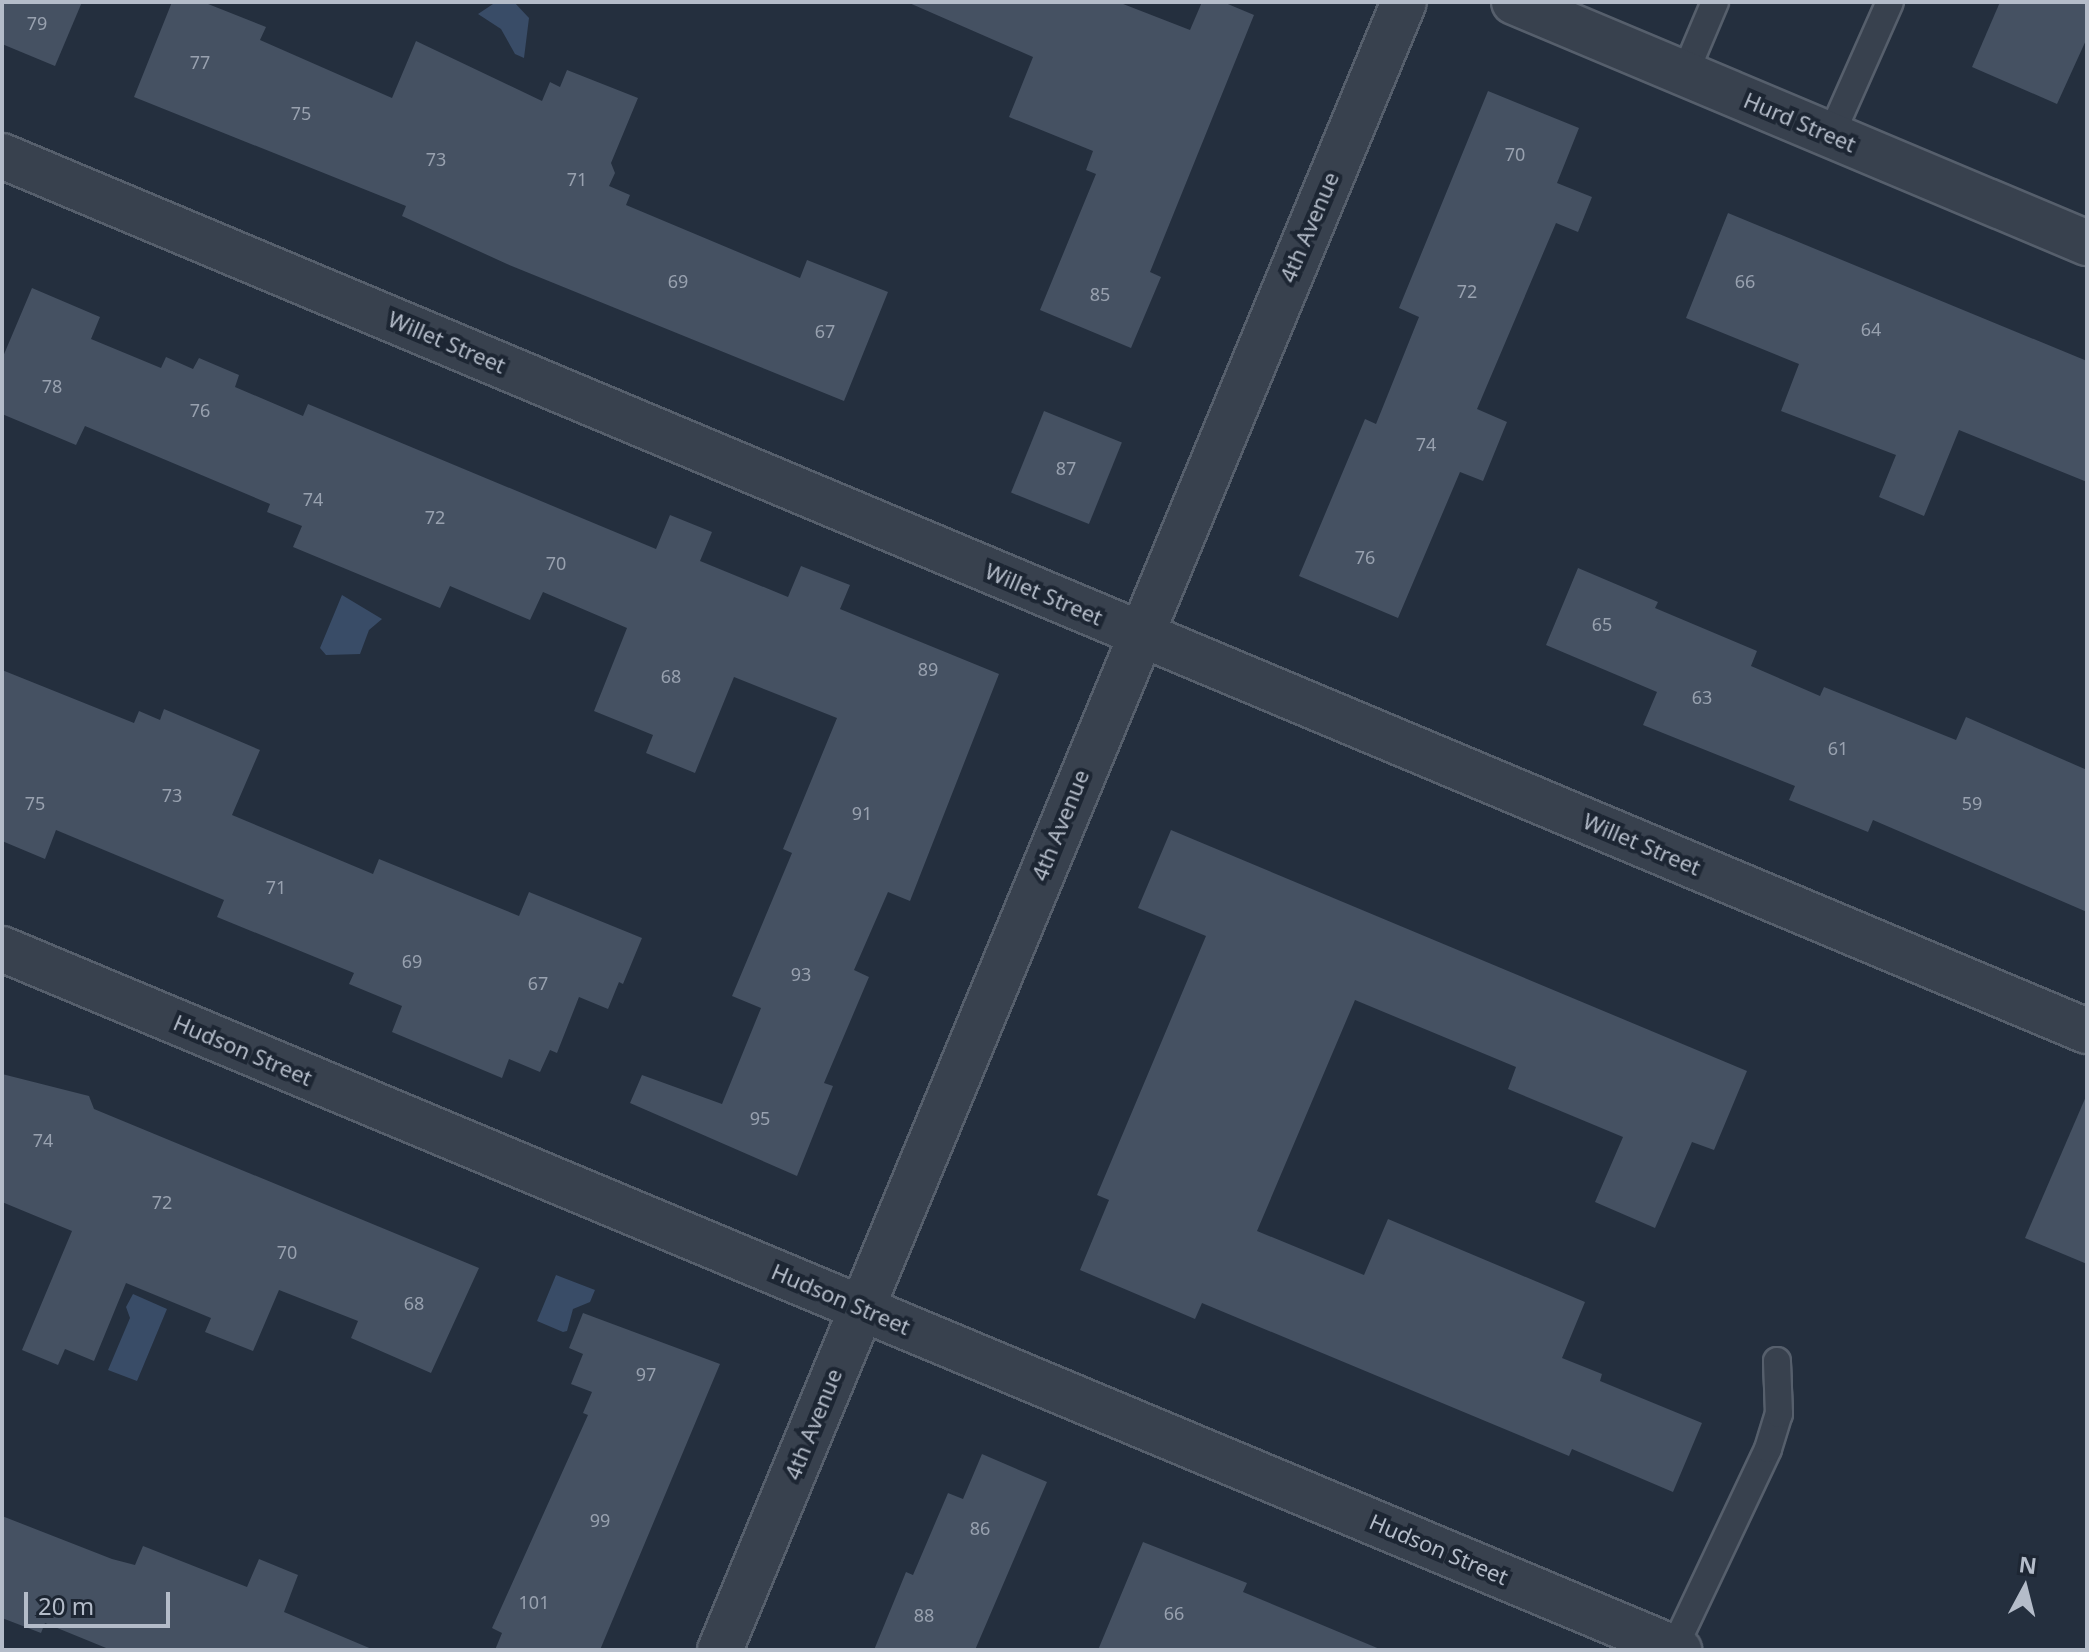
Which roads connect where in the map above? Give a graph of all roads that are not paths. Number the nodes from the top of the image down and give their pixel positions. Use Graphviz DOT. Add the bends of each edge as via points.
graph roads {
  1 [pos="1404,2"];
  2 [pos="1514,2"];
  3 [pos="1715,2"];
  4 [pos="1890,2"];
  5 [pos="1685,73"];
  6 [pos="1831,135"];
  7 [pos="2,156"];
  8 [pos="2087,243"];
  9 [pos="1139,634"];
  10 [pos="2,949"];
  11 [pos="2087,1031"];
  12 [pos="861,1308"];
  13 [pos="1777,1361"];
  14 [pos="1676,1649"];
  15 [pos="720,1650"];
  1 -- 9 [label="street, 4th Avenue"];
  2 -- 5 [label="street, Hurd Street"];
  3 -- 5 [label="lane"];
  4 -- 6 [label="lane"];
  5 -- 6 [label="street, Hurd Street"];
  6 -- 8 [label="street, Hurd Street"];
  7 -- 9 [label="street, Willet Street"];
  9 -- 11 [label="street, Willet Street"];
  9 -- 12 [label="street, 4th Avenue"];
  10 -- 12 [label="street, Hudson Street"];
  12 -- 14 [label="street, Hudson Street"];
  12 -- 15 [label="street, 4th Avenue"];
  13 -- 14 [label="lane" via="1779,1414 1768,1449"];
}
